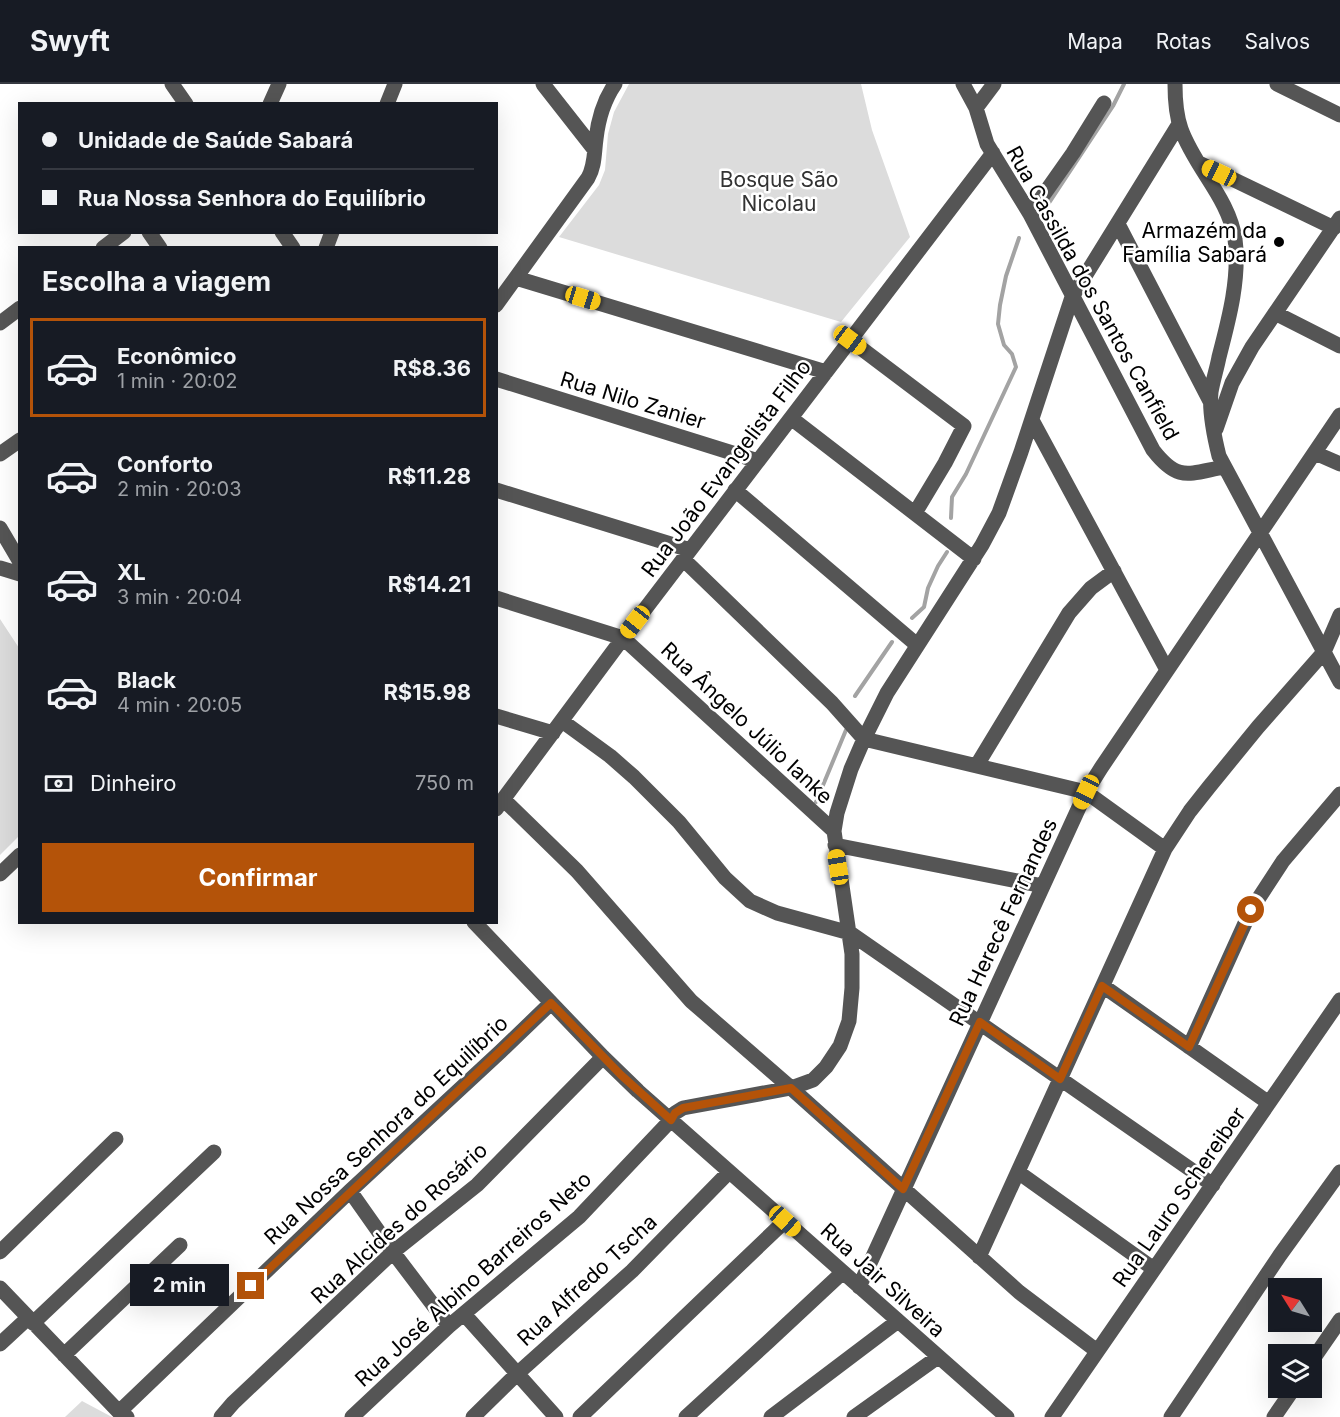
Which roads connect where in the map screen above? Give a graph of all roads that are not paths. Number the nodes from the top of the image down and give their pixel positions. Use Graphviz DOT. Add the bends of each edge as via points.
graph roads {
  1 [pos="172,84"];
  2 [pos="279,84"];
  3 [pos="395,84"];
  4 [pos="543,84"];
  5 [pos="615,84"];
  6 [pos="963,84"];
  7 [pos="994,84"];
  8 [pos="1175,84"];
  9 [pos="1277,84"];
  10 [pos="185,102"];
  11 [pos="271,102"];
  12 [pos="388,102"];
  13 [pos="1104,103"];
  14 [pos="975,108"];
  15 [pos="1340,115"];
  16 [pos="1179,124"];
  17 [pos="594,149"];
  18 [pos="993,153"];
  19 [pos="1199,164"];
  20 [pos="1030,214"];
  21 [pos="1337,223"];
  22 [pos="1118,224"];
  23 [pos="120,234"];
  24 [pos="106,246"];
  25 [pos="516,278"];
  26 [pos="1072,297"];
  27 [pos="498,302"];
  28 [pos="18,310"];
  29 [pos="1275,313"];
  30 [pos="0,323"];
  31 [pos="850,340"];
  32 [pos="1340,346"];
  33 [pos="826,372"];
  34 [pos="498,380"];
  35 [pos="1211,403"];
  36 [pos="1340,415"];
  37 [pos="791,418"];
  38 [pos="1032,420"];
  39 [pos="1215,435"];
  40 [pos="18,441"];
  41 [pos="1315,453"];
  42 [pos="0,454"];
  43 [pos="758,461"];
  44 [pos="1340,464"];
  45 [pos="1224,467"];
  46 [pos="735,490"];
  47 [pos="498,491"];
  48 [pos="915,513"];
  49 [pos="0,528"];
  50 [pos="1260,534"];
  51 [pos="687,554"];
  52 [pos="18,559"];
  53 [pos="974,559"];
  54 [pos="0,568"];
  55 [pos="1114,571"];
  56 [pos="18,573"];
  57 [pos="498,599"];
  58 [pos="1340,615"];
  59 [pos="623,638"];
  60 [pos="917,645"];
  61 [pos="1324,652"];
  62 [pos="1167,670"];
  63 [pos="1340,682"];
  64 [pos="498,716"];
  65 [pos="557,727"];
  66 [pos="864,739"];
  67 [pos="977,765"];
  68 [pos="1086,792"];
  69 [pos="1340,794"];
  70 [pos="500,805"];
  71 [pos="834,838"];
  72 [pos="1165,849"];
  73 [pos="18,857"];
  74 [pos="0,874"];
  75 [pos="1043,886"];
  76 [pos="476,924"];
  77 [pos="850,933"];
  78 [pos="1102,986"];
  79 [pos="1340,1000"];
  80 [pos="551,1003"];
  81 [pos="980,1022"];
  82 [pos="1189,1047"];
  83 [pos="603,1057"];
  84 [pos="1060,1079"];
  85 [pos="791,1088"];
  86 [pos="1269,1103"];
  87 [pos="671,1120"];
  88 [pos="117,1139"];
  89 [pos="214,1152"];
  90 [pos="729,1172"];
  91 [pos="1018,1172"];
  92 [pos="1340,1172"];
  93 [pos="1213,1185"];
  94 [pos="903,1189"];
  95 [pos="350,1191"];
  96 [pos="785,1221"];
  97 [pos="180,1245"];
  98 [pos="0,1252"];
  99 [pos="393,1252"];
  100 [pos="979,1257"];
  101 [pos="1155,1269"];
  102 [pos="843,1272"];
  103 [pos="0,1287"];
  104 [pos="859,1287"];
  105 [pos="464,1314"];
  106 [pos="31,1320"];
  107 [pos="1340,1320"];
  108 [pos="898,1321"];
  109 [pos="449,1326"];
  110 [pos="0,1344"];
  111 [pos="1322,1346"];
  112 [pos="1098,1351"];
  113 [pos="64,1355"];
  114 [pos="938,1357"];
  115 [pos="518,1372"];
  116 [pos="1287,1398"];
  117 [pos="123,1414"];
  118 [pos="221,1417"];
  119 [pos="352,1417"];
  120 [pos="473,1417"];
  121 [pos="556,1417"];
  122 [pos="580,1417"];
  123 [pos="686,1417"];
  124 [pos="771,1417"];
  125 [pos="854,1417"];
  126 [pos="1007,1417"];
  127 [pos="1052,1417"];
  128 [pos="1171,1417"];
  129 [pos="1274,1417"];
  1 -- 10 [label="street"];
  2 -- 11 [label="street"];
  3 -- 12 [label="street"];
  4 -- 17 [label="street"];
  5 -- 17 [label="street" via="600,119"];
  6 -- 14 [label="street, Rua Cassilda dos Santos Canfield"];
  7 -- 14 [label="street"];
  8 -- 16 [label="street"];
  9 -- 15 [label="street"];
  13 -- 20 [label="street"];
  14 -- 18 [label="street, Rua Cassilda dos Santos Canfield"];
  16 -- 19 [label="street"];
  16 -- 22 [label="street"];
  17 -- 25 [label="street" via="588,178"];
  18 -- 20 [label="street, Rua Cassilda dos Santos Canfield"];
  18 -- 31 [label="street, Rua João Evangelista Filho"];
  19 -- 21 [label="street"];
  19 -- 35 [label="street" via="1226,210 1236,253 1230,312"];
  20 -- 26 [label="street, Rua Cassilda dos Santos Canfield"];
  21 -- 29 [label="street"];
  22 -- 26 [label="street"];
  22 -- 35 [label="street"];
  23 -- 24 [label="street"];
  25 -- 27 [label="street"];
  25 -- 33 [label="street"];
  26 -- 38 [label="street"];
  26 -- 45 [label="street, Rua Cassilda dos Santos Canfield" via="1162,462 1180,473"];
  28 -- 30 [label="street"];
  29 -- 32 [label="street"];
  29 -- 39 [label="street" via="1233,383"];
  31 -- 33 [label="street, Rua João Evangelista Filho"];
  31 -- 48 [label="street" via="964,426"];
  33 -- 37 [label="street, Rua João Evangelista Filho"];
  34 -- 43 [label="street, Rua Nilo Zanier"];
  35 -- 39 [label="street"];
  36 -- 41 [label="street, Rua Herecê Fernandes"];
  37 -- 43 [label="street, Rua João Evangelista Filho"];
  37 -- 48 [label="street"];
  38 -- 53 [label="street" via="999,513"];
  38 -- 55 [label="street"];
  39 -- 45 [label="street"];
  40 -- 42 [label="street"];
  41 -- 44 [label="street"];
  41 -- 50 [label="street, Rua Herecê Fernandes"];
  43 -- 46 [label="street, Rua João Evangelista Filho"];
  45 -- 50 [label="street"];
  46 -- 51 [label="street, Rua João Evangelista Filho"];
  46 -- 60 [label="street"];
  47 -- 51 [label="street"];
  48 -- 53 [label="street"];
  49 -- 52 [label="street"];
  50 -- 61 [label="street"];
  50 -- 62 [label="street, Rua Herecê Fernandes"];
  51 -- 59 [label="street, Rua João Evangelista Filho"];
  51 -- 66 [label="street"];
  53 -- 60 [label="street"];
  54 -- 56 [label="street"];
  55 -- 62 [label="street"];
  55 -- 67 [label="street" via="1091,588 1069,613"];
  57 -- 59 [label="street, Rua Ângelo Júlio Ianke"];
  58 -- 61 [label="street"];
  59 -- 65 [label="street, Rua João Evangelista Filho"];
  59 -- 71 [label="street, Rua Ângelo Júlio Ianke"];
  60 -- 66 [label="street"];
  61 -- 63 [label="street"];
  61 -- 72 [label="street" via="1209,787"];
  62 -- 68 [label="street, Rua Herecê Fernandes"];
  64 -- 65 [label="street"];
  65 -- 70 [label="street, Rua João Evangelista Filho"];
  65 -- 77 [label="street" via="610,756 634,777 750,901 777,913"];
  66 -- 67 [label="street"];
  66 -- 71 [label="street" via="837,813"];
  67 -- 68 [label="street"];
  68 -- 72 [label="street"];
  68 -- 75 [label="street, Rua Herecê Fernandes"];
  69 -- 82 [label="street" via="1261,893"];
  70 -- 85 [label="street" via="577,871 691,1001"];
  71 -- 75 [label="street"];
  71 -- 77 [label="street, Rua José Albino Barreiros Neto"];
  72 -- 78 [label="street"];
  73 -- 74 [label="street"];
  75 -- 81 [label="street, Rua Herecê Fernandes"];
  76 -- 80 [label="street, Rua Jair Silveira"];
  77 -- 81 [label="street"];
  77 -- 85 [label="street, Rua José Albino Barreiros Neto" via="853,970 846,1033 826,1067 813,1080"];
  78 -- 82 [label="street"];
  78 -- 84 [label="street"];
  79 -- 86 [label="street, Rua Lauro Schereiber"];
  80 -- 83 [label="street, Rua Jair Silveira"];
  80 -- 95 [label="street, Rua Nossa Senhora do Equilíbrio"];
  81 -- 84 [label="street"];
  81 -- 94 [label="street, Rua Herecê Fernandes"];
  82 -- 86 [label="street"];
  83 -- 87 [label="street, Rua Jair Silveira"];
  83 -- 99 [label="street, Rua Alcides do Rosário" via="477,1185"];
  84 -- 91 [label="street"];
  84 -- 93 [label="street"];
  85 -- 87 [label="street, Rua José Albino Barreiros Neto" via="683,1108"];
  85 -- 94 [label="street"];
  86 -- 93 [label="street, Rua Lauro Schereiber"];
  87 -- 90 [label="street, Rua Jair Silveira"];
  87 -- 105 [label="street, Rua José Albino Barreiros Neto" via="579,1218"];
  88 -- 98 [label="street"];
  89 -- 106 [label="street"];
  90 -- 96 [label="street, Rua Jair Silveira"];
  90 -- 115 [label="street, Rua Alfredo Tscha" via="632,1271"];
  91 -- 100 [label="street"];
  91 -- 101 [label="street"];
  92 -- 128 [label="street"];
  93 -- 101 [label="street, Rua Lauro Schereiber"];
  94 -- 100 [label="street"];
  94 -- 104 [label="street, Rua Herecê Fernandes"];
  95 -- 99 [label="street"];
  95 -- 117 [label="street, Rua Nossa Senhora do Equilíbrio"];
  96 -- 102 [label="street, Rua Jair Silveira"];
  96 -- 122 [label="street"];
  97 -- 113 [label="street"];
  99 -- 109 [label="street"];
  99 -- 118 [label="street, Rua Alcides do Rosário"];
  100 -- 112 [label="street" via="1026,1299"];
  101 -- 112 [label="street, Rua Lauro Schereiber"];
  102 -- 104 [label="street, Rua Jair Silveira"];
  102 -- 123 [label="street"];
  103 -- 106 [label="street"];
  104 -- 108 [label="street, Rua Jair Silveira"];
  105 -- 109 [label="street, Rua José Albino Barreiros Neto"];
  105 -- 115 [label="street"];
  106 -- 110 [label="street"];
  106 -- 113 [label="street"];
  107 -- 111 [label="street"];
  108 -- 114 [label="street, Rua Jair Silveira"];
  108 -- 124 [label="street"];
  109 -- 119 [label="street, Rua José Albino Barreiros Neto"];
  112 -- 127 [label="street, Rua Lauro Schereiber"];
  113 -- 117 [label="street"];
  114 -- 125 [label="street"];
  114 -- 126 [label="street, Rua Jair Silveira"];
  115 -- 120 [label="street, Rua Alfredo Tscha"];
  115 -- 121 [label="street"];
  116 -- 129 [label="street"];
}
